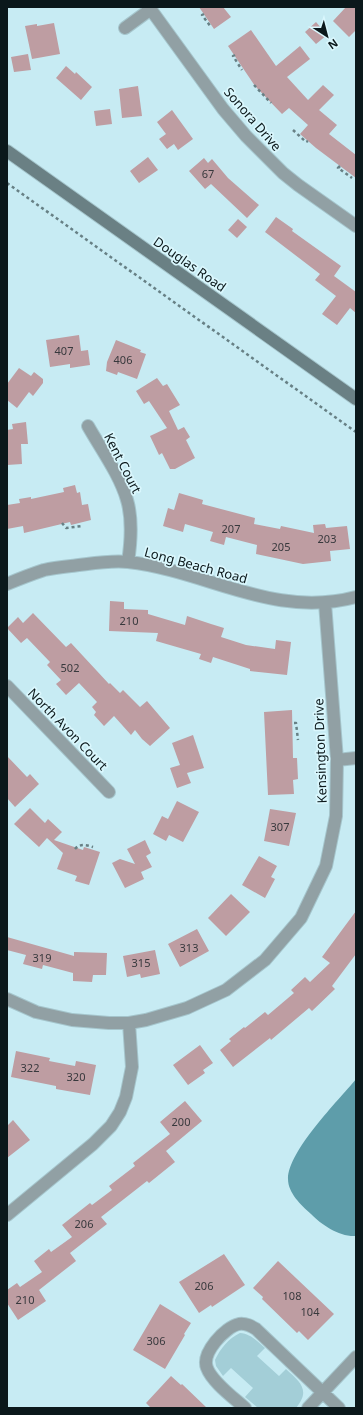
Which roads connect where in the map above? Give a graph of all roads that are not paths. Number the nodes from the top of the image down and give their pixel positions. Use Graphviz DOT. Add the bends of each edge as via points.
graph roads {
  1 [pos="150,8"];
  2 [pos="125,28"];
  3 [pos="7,151"];
  4 [pos="356,226"];
  5 [pos="356,399"];
  6 [pos="88,426"];
  7 [pos="128,562"];
  8 [pos="7,584"];
  9 [pos="356,597"];
  10 [pos="325,603"];
  11 [pos="7,686"];
  12 [pos="356,758"];
  13 [pos="337,760"];
  14 [pos="109,792"];
  15 [pos="7,999"];
  16 [pos="129,1022"];
  17 [pos="7,1215"];
  18 [pos="356,1357"];
  19 [pos="323,1392"];
  20 [pos="245,1408"];
  21 [pos="308,1408"];
  22 [pos="339,1408"];
  1 -- 2 [label="street, Sonora Drive"];
  1 -- 4 [label="street, Sonora Drive" via="246,136 298,185"];
  3 -- 5 [label="street, Douglas Road"];
  6 -- 7 [label="street, Kent Court" via="128,500 131,522"];
  7 -- 8 [label="street, Long Beach Road" via="106,561 46,570"];
  7 -- 10 [label="street, Long Beach Road" via="178,572 267,599 307,604"];
  9 -- 10 [label="street, Long Beach Road"];
  10 -- 13 [label="street, Kensington Drive"];
  11 -- 14 [label="street, North Avon Court"];
  12 -- 13 [label="street"];
  13 -- 16 [label="street, Kensington Drive" via="336,816 326,866 301,918 265,960 226,990 187,1008 146,1020"];
  15 -- 16 [label="street, Kensington Drive" via="36,1012 72,1020"];
  16 -- 17 [label="street" via="132,1067 120,1112 111,1126 93,1144"];
  18 -- 19 [label="street"];
  19 -- 20 [label="street" via="256,1329 240,1324 233,1326 217,1340 206,1358 206,1366 210,1374"];
  19 -- 21 [label="street"];
  19 -- 22 [label="street"];
}
